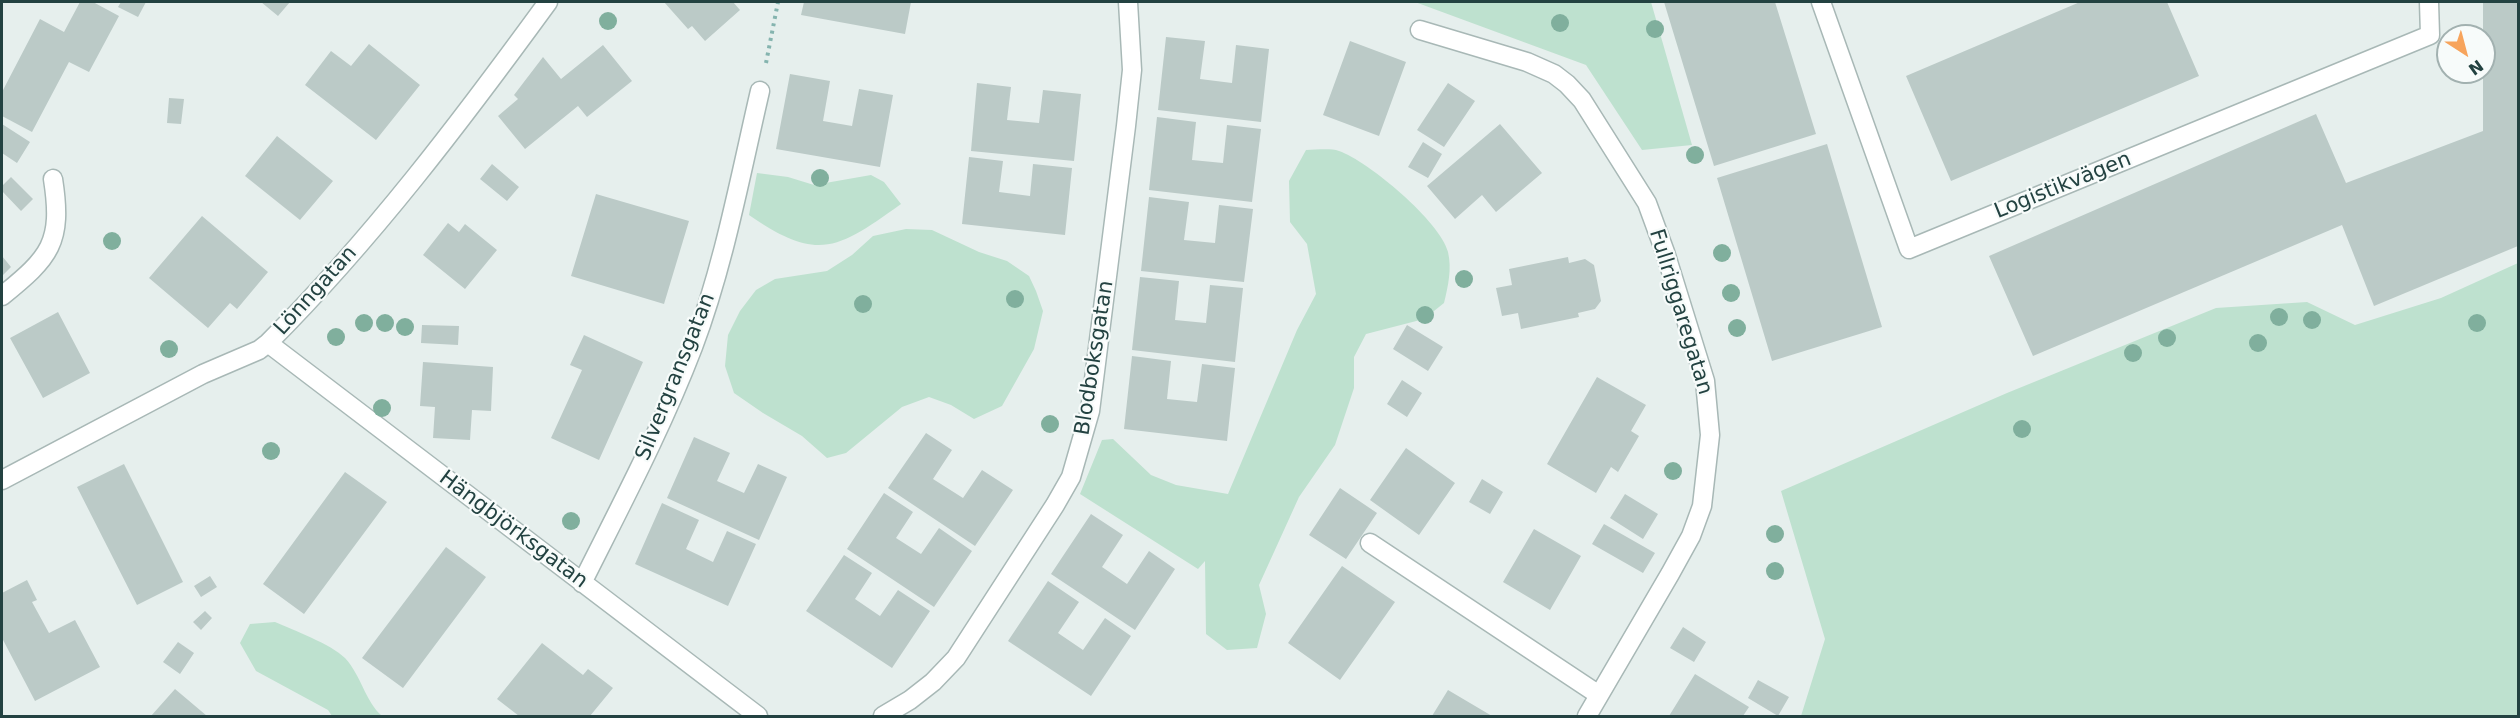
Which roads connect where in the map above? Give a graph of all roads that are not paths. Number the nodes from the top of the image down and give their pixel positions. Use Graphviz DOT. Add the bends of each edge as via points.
graph roads {
  1 [pos="549,2"];
  2 [pos="1128,2"];
  3 [pos="1821,2"];
  4 [pos="2429,2"];
  5 [pos="1420,30"];
  6 [pos="760,92"];
  7 [pos="53,179"];
  8 [pos="2,296"];
  9 [pos="268,344"];
  10 [pos="2,480"];
  11 [pos="1370,543"];
  12 [pos="582,582"];
  13 [pos="1599,695"];
  14 [pos="758,717"];
  15 [pos="883,717"];
  16 [pos="1587,717"];
  1 -- 9 [label="street, Lönngatan" via="462,119 340,268"];
  2 -- 15 [label="street, Blodboksgatan" via="1132,70 1126,126 1090,411 1071,477 956,658 910,700"];
  3 -- 4 [label="street, Logistikvägen" via="1909,249 2430,35"];
  5 -- 13 [label="street, Fullriggaregatan" via="1527,62 1554,74 1582,100 1647,203 1705,381 1710,435 1702,506 1691,536"];
  6 -- 12 [label="street, Silvergransgatan" via="717,274 693,346 646,455"];
  7 -- 8 [label="street" via="57,226 51,243 40,262"];
  9 -- 10 [label="street, Lönngatan"];
  9 -- 12 [label="street, Hängbjörksgatan"];
  11 -- 13 [label="street"];
  12 -- 14 [label="street, Hängbjörksgatan"];
  13 -- 16 [label="street, Fullriggaregatan"];
}
